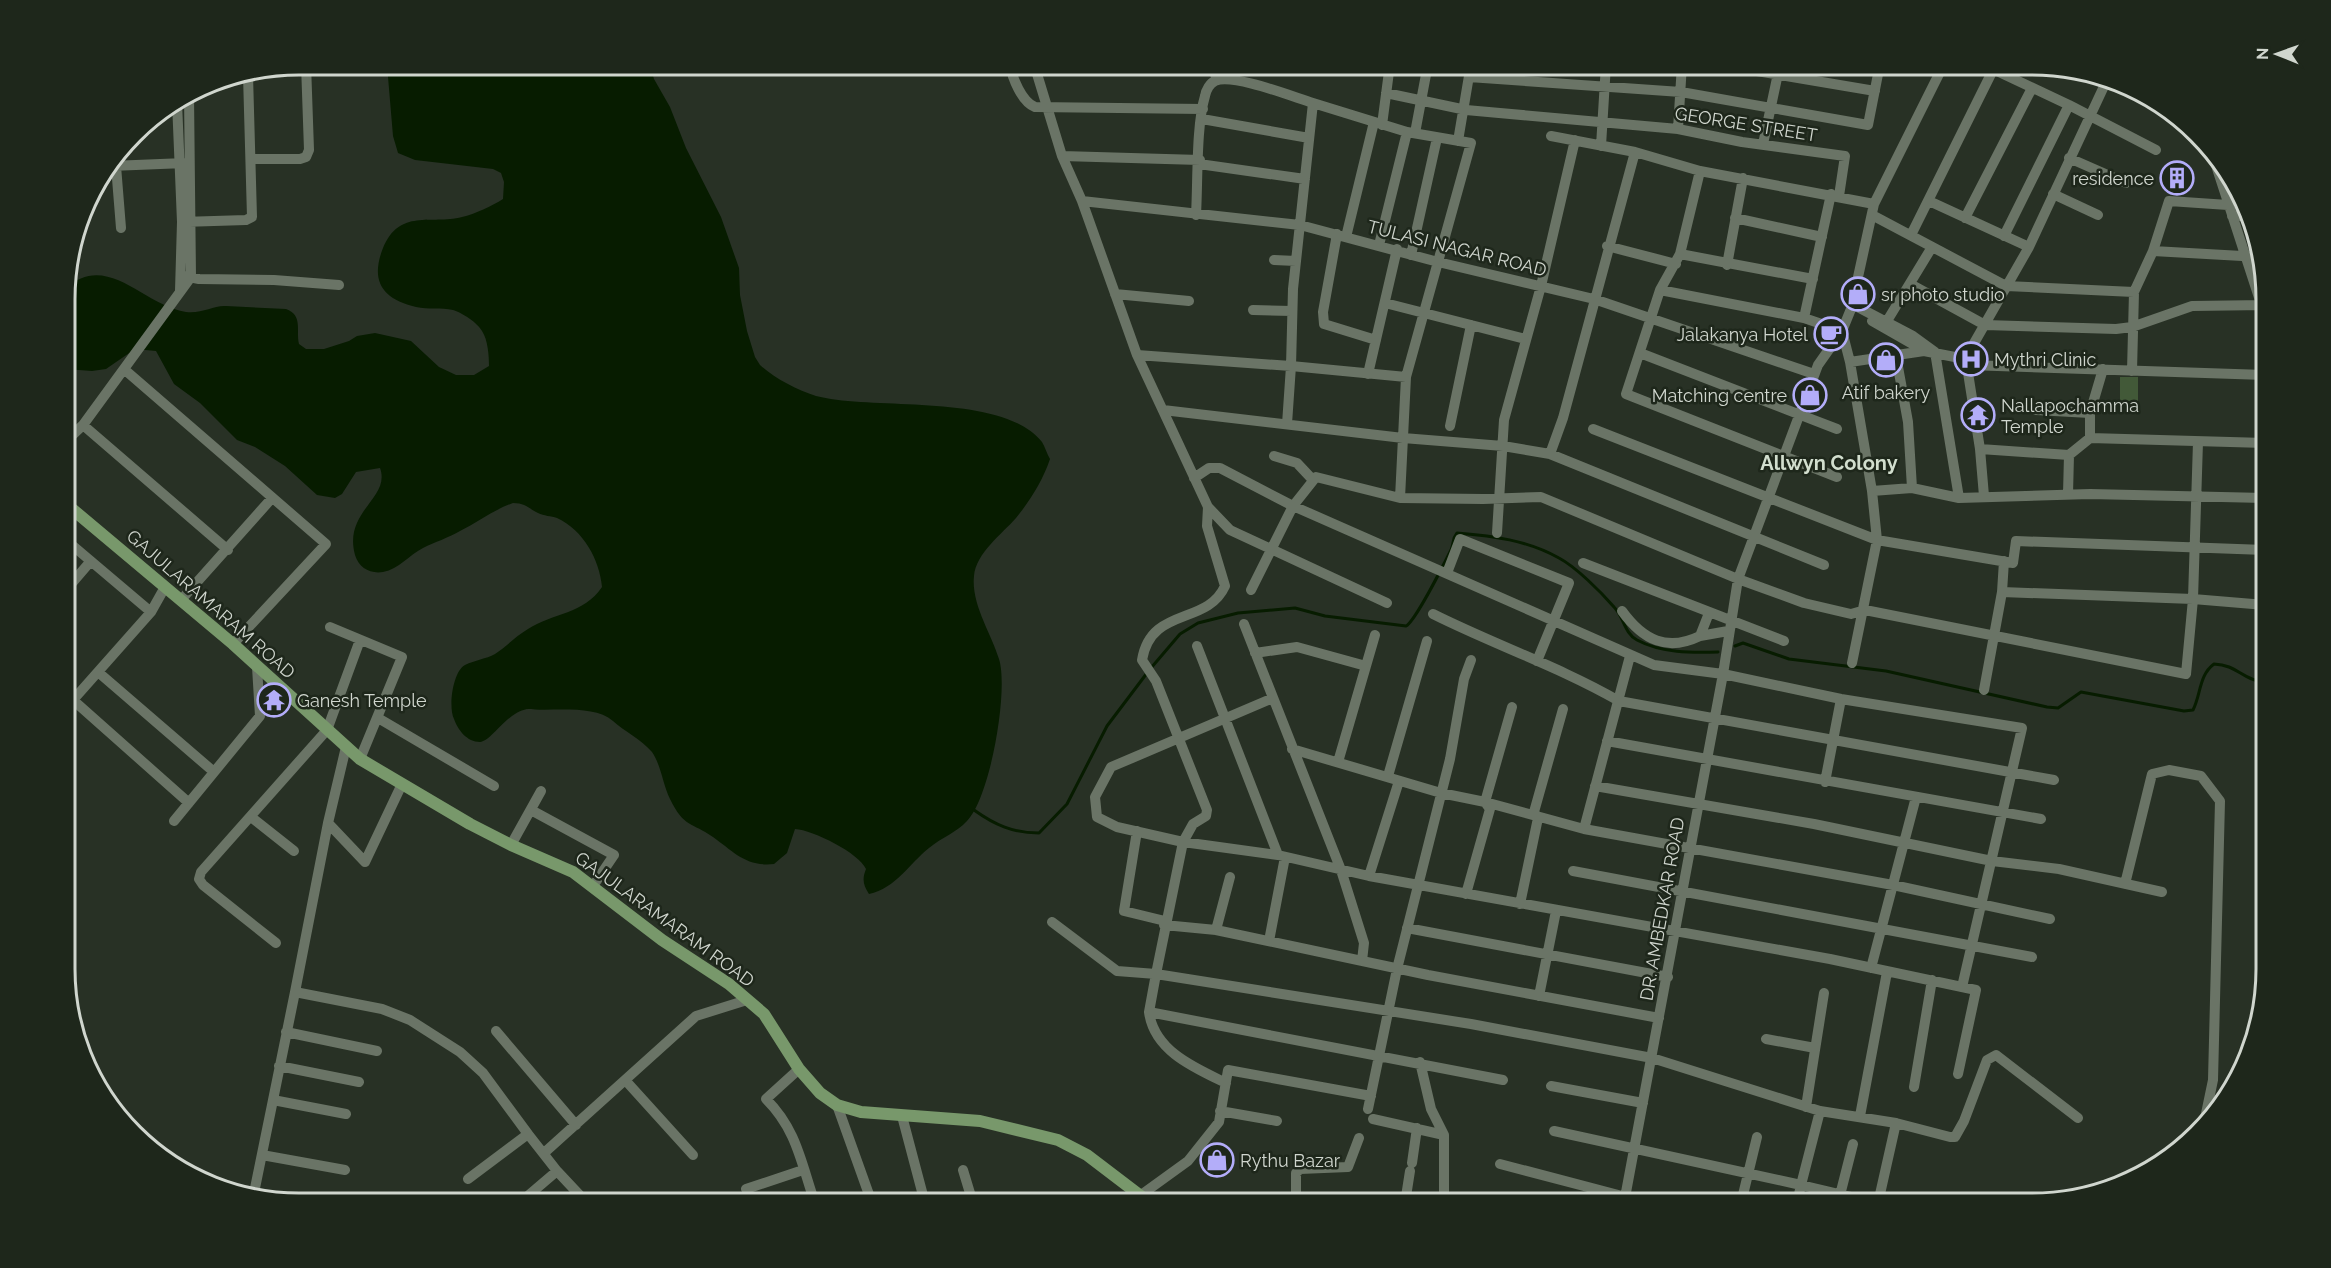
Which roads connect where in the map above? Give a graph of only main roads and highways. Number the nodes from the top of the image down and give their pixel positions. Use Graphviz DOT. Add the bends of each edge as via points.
graph roads {
  1 [pos="75,511"];
  2 [pos="1138,1193"];
  1 -- 2 [label="main road, GAJULARAMARAM ROAD" via="360,759 511,845 573,872 662,940 720,978 764,1014 799,1070 837,1105 861,1112 980,1121 1058,1140 1087,1155"];
}
